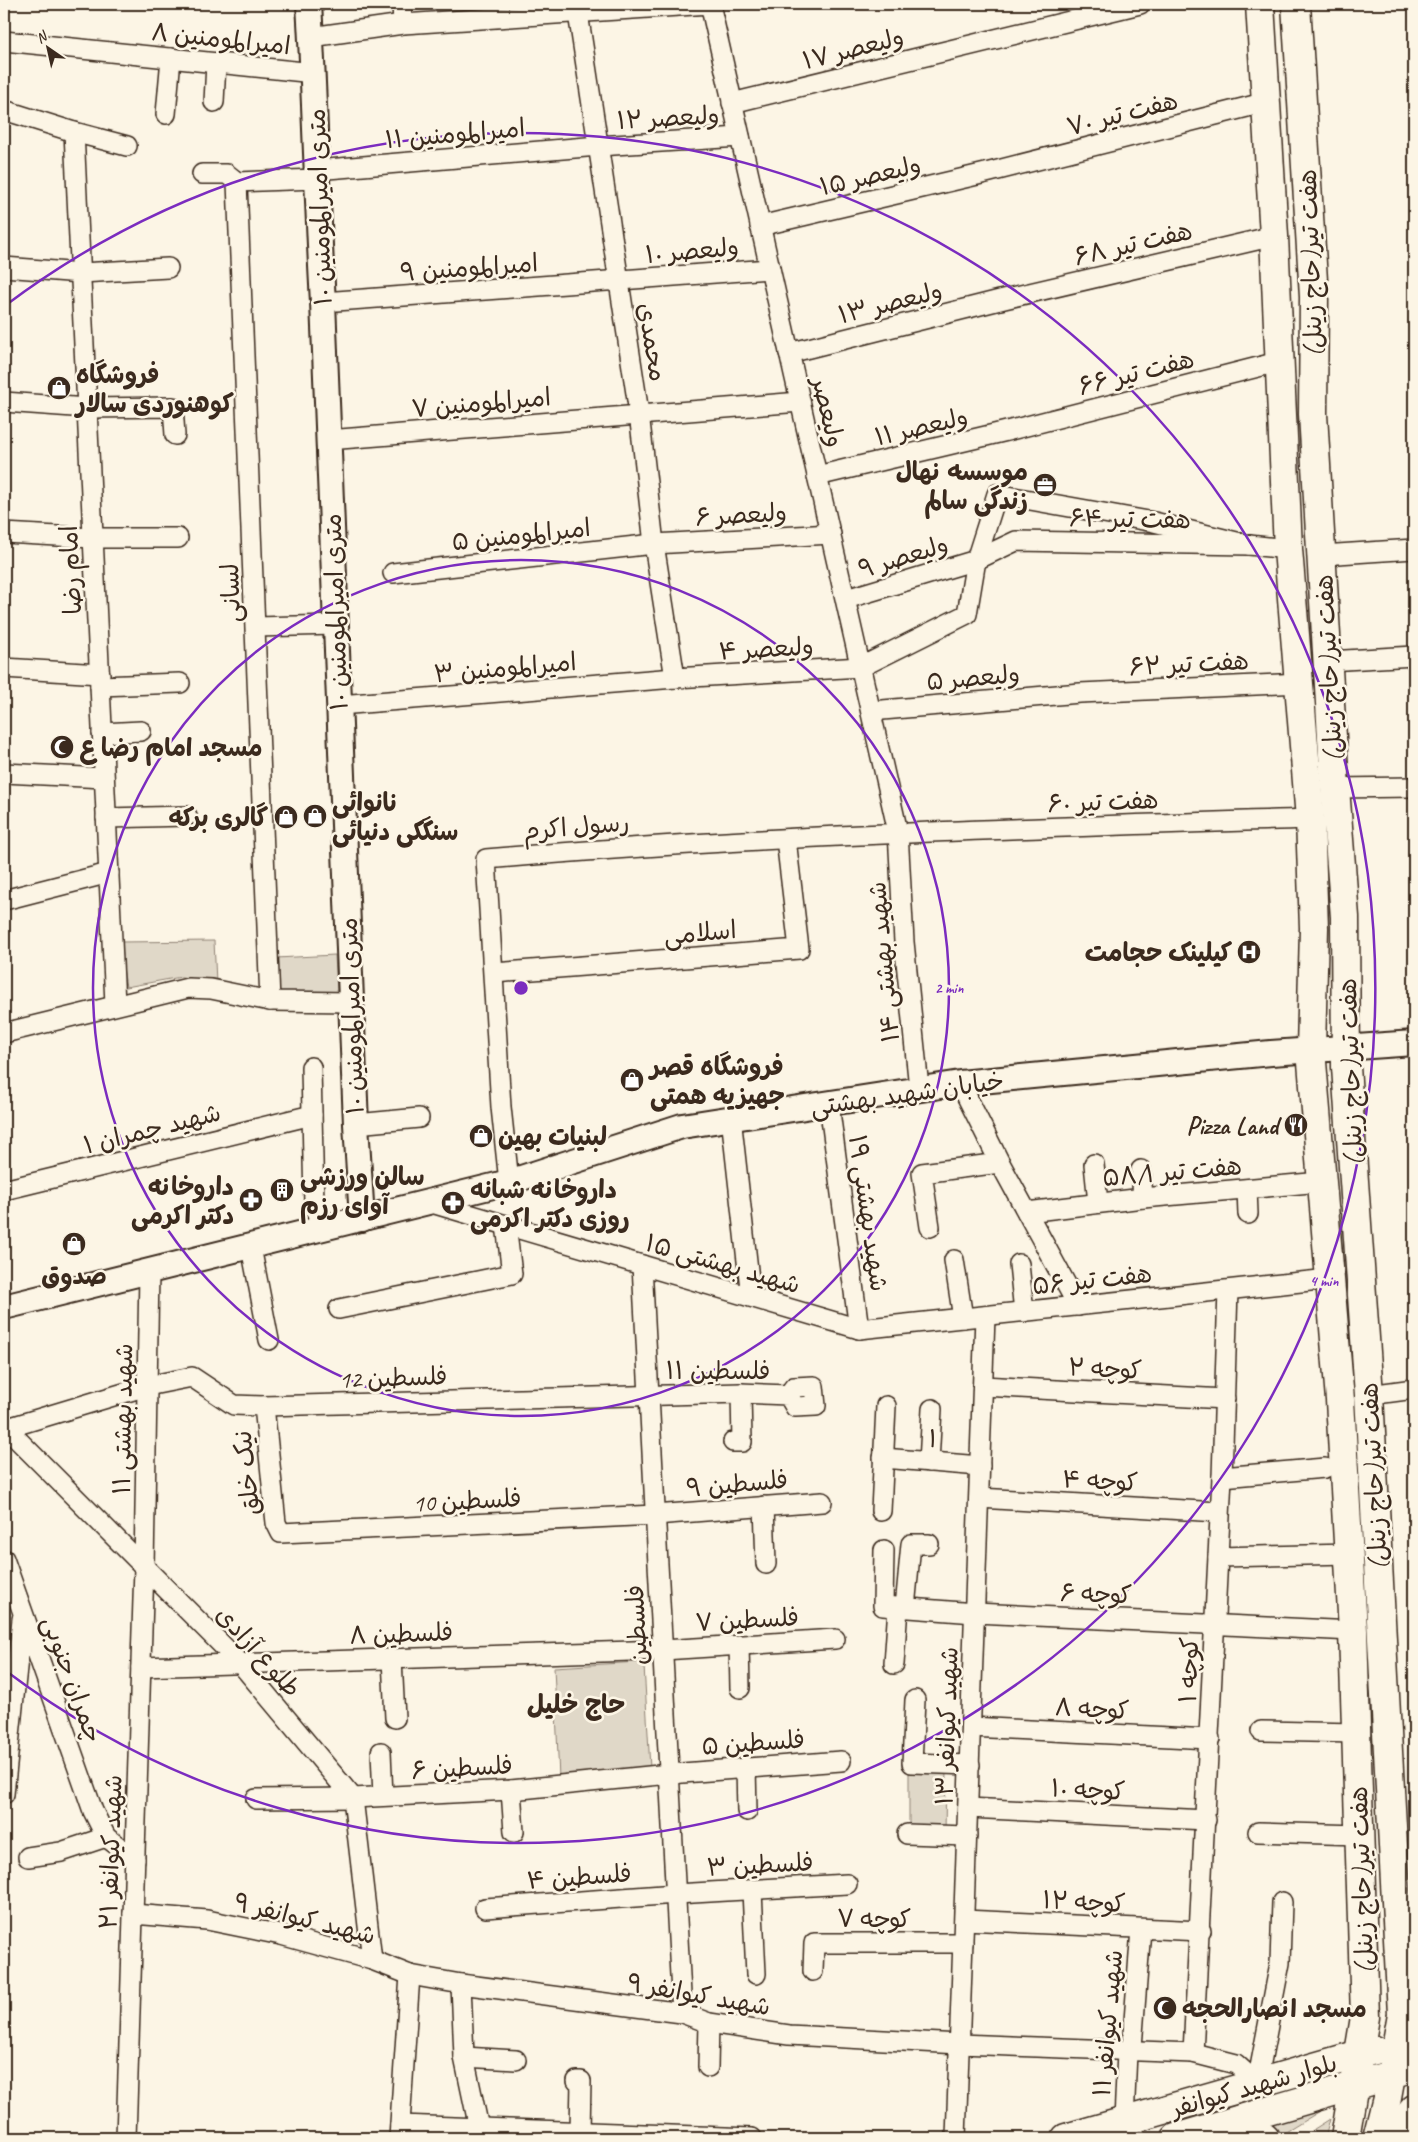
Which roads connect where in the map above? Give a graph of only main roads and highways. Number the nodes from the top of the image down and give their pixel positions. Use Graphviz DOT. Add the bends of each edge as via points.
graph roads {
  1 [pos="1260,4"];
  2 [pos="1296,4"];
  3 [pos="1406,1969"];
  4 [pos="1405,2042"];
  5 [pos="1360,2055"];
  6 [pos="1402,2072"];
  7 [pos="1355,2085"];
  8 [pos="1414,2109"];
  9 [pos="1241,2118"];
  10 [pos="1066,2138"];
  11 [pos="1176,2138"];
  12 [pos="1265,2138"];
  13 [pos="1345,2138"];
  14 [pos="1377,2138"];
  15 [pos="1391,2138"];
  1 -- 5 [label="main road, هفت تیر(حاج زینل)" via="1288,549 1310,819 1314,928 1311,1050 1340,1400 1353,1631 1365,2017"];
  2 -- 3 [label="main road, هفت تیر(حاج زینل)" via="1314,297 1313,414 1345,917 1346,1046"];
  3 -- 4 [label="main road, هفت تیر(حاج زینل)" via="1402,2014"];
  4 -- 5 [label="main road, بلوار شهید کیوانفر"];
  4 -- 6 [label="main road, هفت تیر(حاج زینل)"];
  5 -- 7 [label="main road, هفت تیر(حاج زینل)"];
  5 -- 10 [label="main road, بلوار شهید کیوانفر"];
  6 -- 7 [label="main road, بلوار شهید کیوانفر"];
  6 -- 14 [label="main road, هفت تیر(حاج زینل)"];
  7 -- 9 [label="main road, بلوار شهید کیوانفر"];
  7 -- 13 [label="main road, هفت تیر(حاج زینل)"];
  8 -- 15 [label="main road"];
  9 -- 11 [label="main road, بلوار شهید کیوانفر"];
  9 -- 12 [label="main road"];
}
